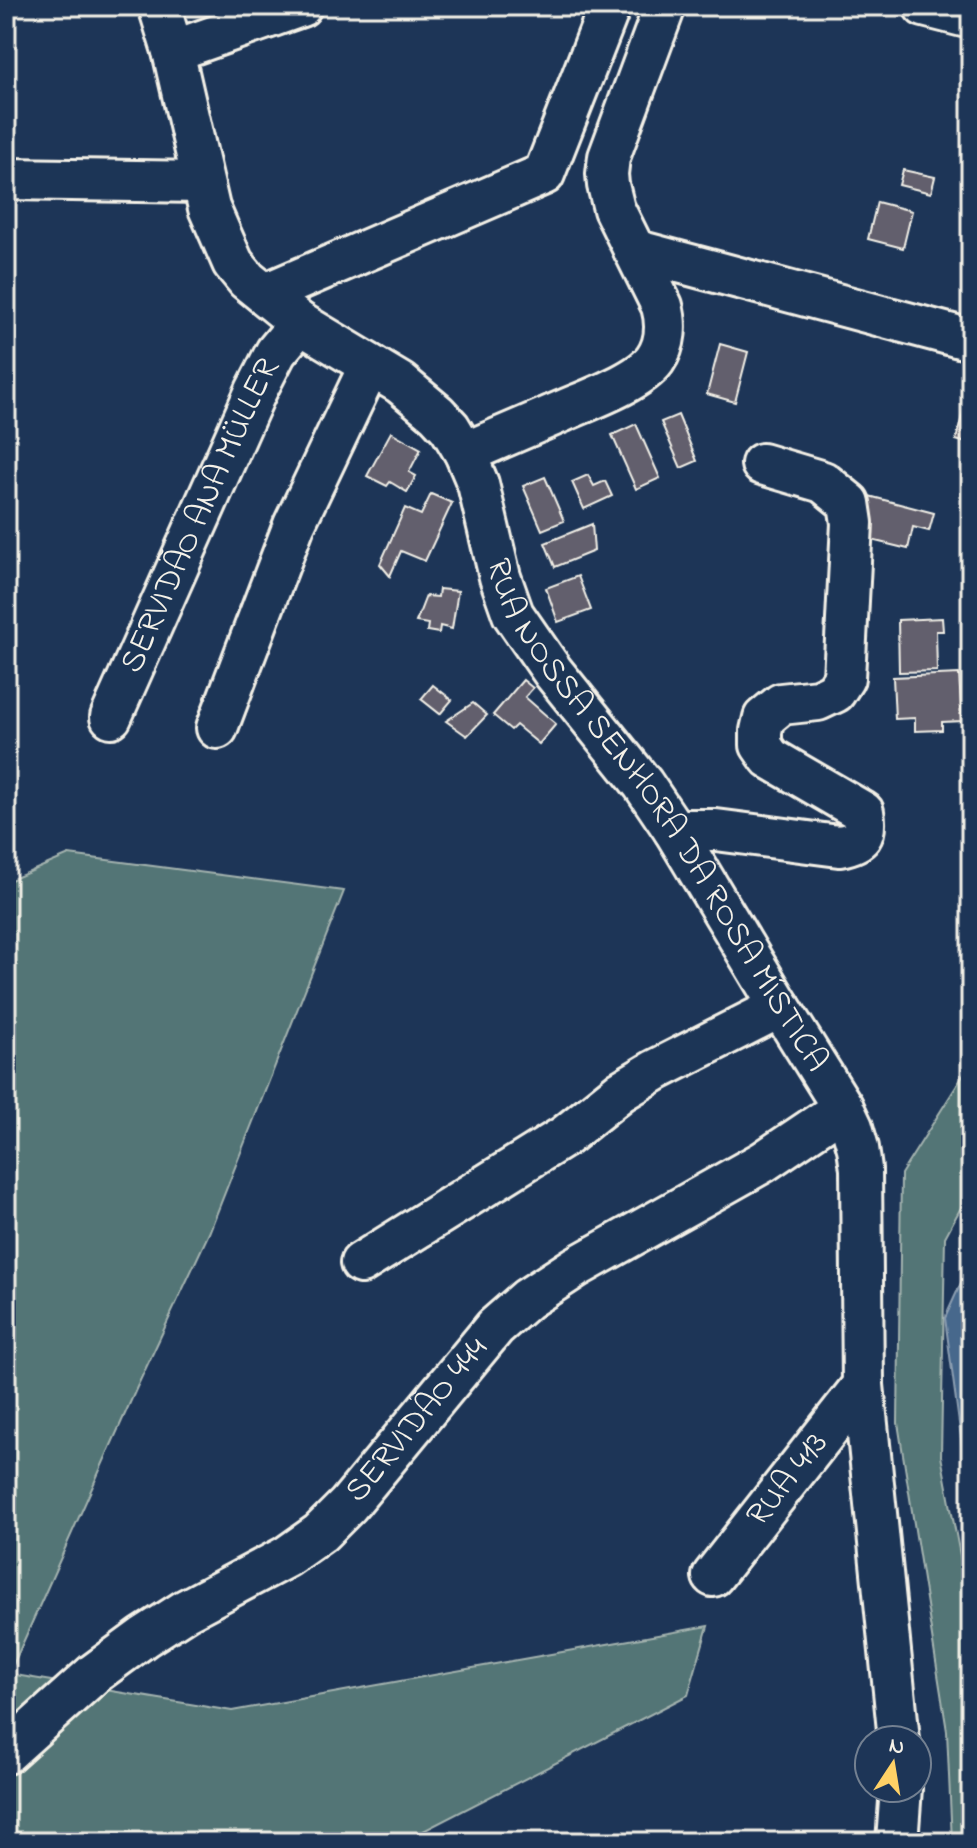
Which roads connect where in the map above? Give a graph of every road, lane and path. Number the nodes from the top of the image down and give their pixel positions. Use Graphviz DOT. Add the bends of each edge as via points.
graph roads {
  1 [pos="159,6"];
  2 [pos="301,6"];
  3 [pos="610,6"];
  4 [pos="665,6"];
  5 [pos="924,6"];
  6 [pos="971,18"];
  7 [pos="173,51"];
  8 [pos="6,179"];
  9 [pos="202,182"];
  10 [pos="634,250"];
  11 [pos="265,294"];
  12 [pos="300,323"];
  13 [pos="971,340"];
  14 [pos="370,365"];
  15 [pos="465,453"];
  16 [pos="762,464"];
  17 [pos="111,717"];
  18 [pos="217,728"];
  19 [pos="674,830"];
  20 [pos="780,1007"];
  21 [pos="843,1108"];
  22 [pos="361,1263"];
  23 [pos="863,1385"];
  24 [pos="713,1576"];
  25 [pos="897,1724"];
  26 [pos="6,1753"];
  27 [pos="900,1804"];
  28 [pos="897,1842"];
  1 -- 7 [label="street, RUA NOSSA SENHORA DA ROSA MÍSTICA"];
  2 -- 7 [label="street"];
  3 -- 11 [label="street" via="544,174"];
  4 -- 10 [label="street" via="608,166 614,209"];
  5 -- 6 [label="street"];
  7 -- 9 [label="street, RUA NOSSA SENHORA DA ROSA MÍSTICA"];
  8 -- 9 [label="street"];
  9 -- 11 [label="street, RUA NOSSA SENHORA DA ROSA MÍSTICA" via="233,263"];
  10 -- 13 [label="street"];
  10 -- 15 [label="street" via="664,315 665,335 655,360 607,392"];
  11 -- 12 [label="street, RUA NOSSA SENHORA DA ROSA MÍSTICA"];
  12 -- 14 [label="street, RUA NOSSA SENHORA DA ROSA MÍSTICA"];
  12 -- 17 [label="street, SERVIDÃO ANA MÜLLER" via="276,352 256,391"];
  14 -- 15 [label="street, RUA NOSSA SENHORA DA ROSA MÍSTICA" via="437,414"];
  14 -- 18 [label="street" via="294,525"];
  15 -- 19 [label="street, RUA NOSSA SENHORA DA ROSA MÍSTICA" via="513,614"];
  16 -- 19 [label="street" via="823,482 849,503 852,523 844,678 835,692 818,700 781,704 764,718 761,745 770,758 863,812 863,835 839,846 716,830"];
  19 -- 20 [label="street, RUA NOSSA SENHORA DA ROSA MÍSTICA"];
  20 -- 21 [label="street, RUA NOSSA SENHORA DA ROSA MÍSTICA"];
  20 -- 22 [label="street" via="621,1091 565,1136"];
  21 -- 23 [label="street, RUA NOSSA SENHORA DA ROSA MÍSTICA" via="861,1169"];
  21 -- 26 [label="street, SERVIDÃO 444" via="763,1162 527,1299 495,1327 320,1533 144,1637"];
  23 -- 24 [label="street, RUA 413"];
  23 -- 25 [label="street, RUA NOSSA SENHORA DA ROSA MÍSTICA"];
  27 -- 28 [label="street"];
}
